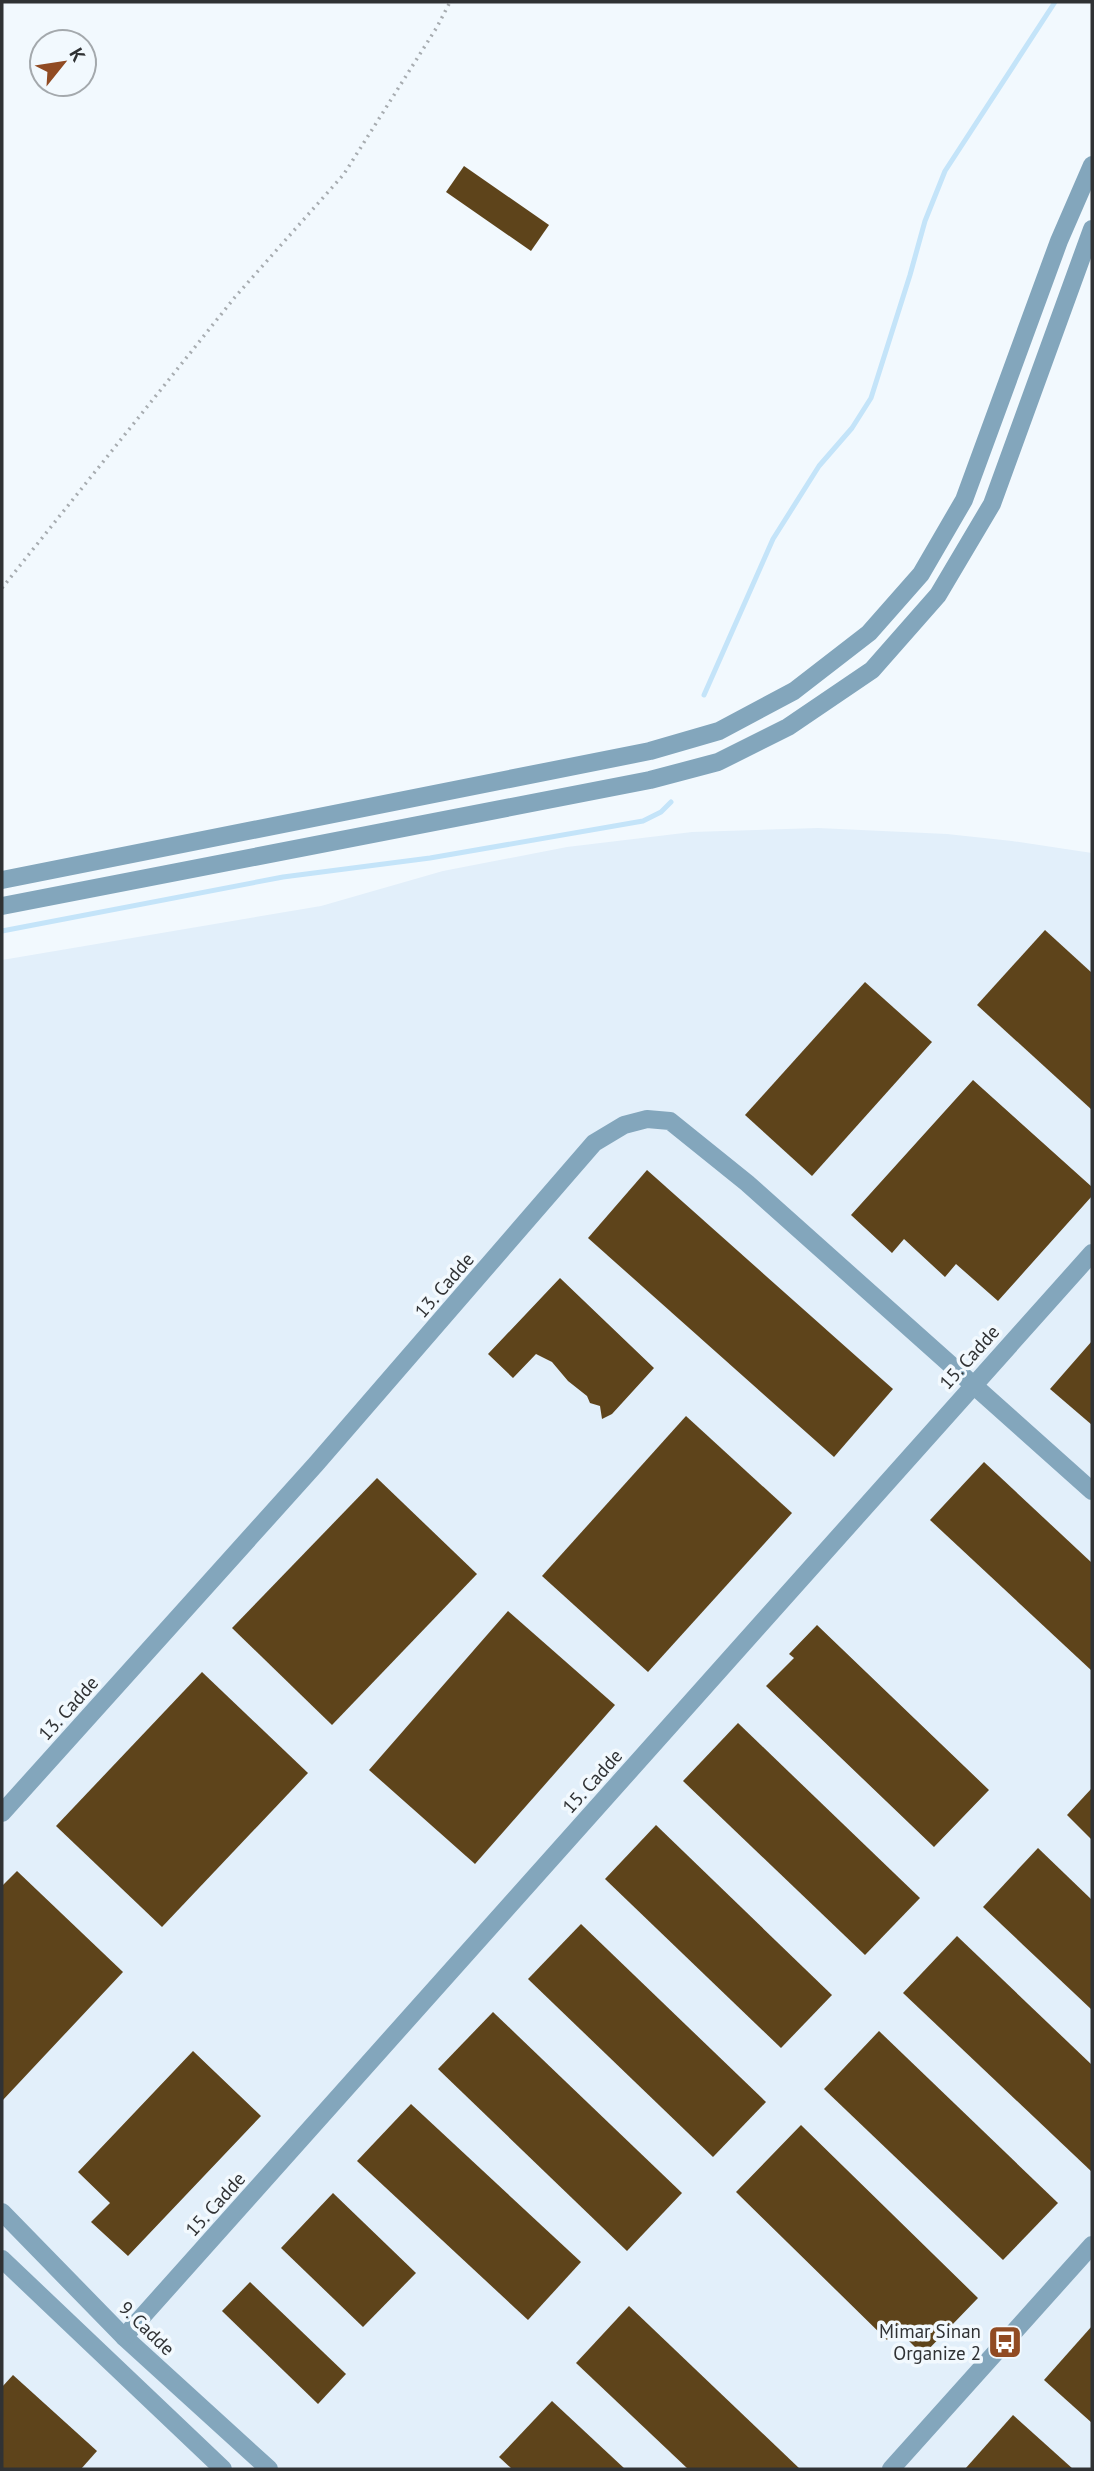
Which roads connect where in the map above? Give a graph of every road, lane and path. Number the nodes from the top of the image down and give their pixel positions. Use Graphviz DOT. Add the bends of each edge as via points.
graph roads {
  1 [pos="450,2"];
  2 [pos="1092,165"];
  3 [pos="1092,229"];
  4 [pos="2,588"];
  5 [pos="2,880"];
  6 [pos="2,906"];
  7 [pos="1092,1253"];
  8 [pos="973,1385"];
  9 [pos="1092,1491"];
  10 [pos="2,1813"];
  11 [pos="2,2212"];
  12 [pos="1092,2245"];
  13 [pos="2,2259"];
  14 [pos="124,2337"];
  15 [pos="223,2469"];
  16 [pos="269,2469"];
  17 [pos="891,2469"];
  1 -- 4 [label="path" via="344,174 235,297"];
  2 -- 5 [label="street" via="1059,241 964,500 921,575 869,633 794,691 719,731 650,751"];
  3 -- 6 [label="street" via="992,504 938,594 872,670 788,727 718,762 650,780"];
  7 -- 8 [label="street, 15. Cadde"];
  8 -- 9 [label="street, 13. Cadde"];
  8 -- 10 [label="street, 13. Cadde" via="747,1183 670,1121 647,1119 624,1125 594,1143 316,1464"];
  8 -- 14 [label="street, 15. Cadde"];
  11 -- 14 [label="street, 9. Cadde"];
  12 -- 17 [label="street"];
  13 -- 15 [label="street"];
  14 -- 16 [label="street, 9. Cadde"];
}
